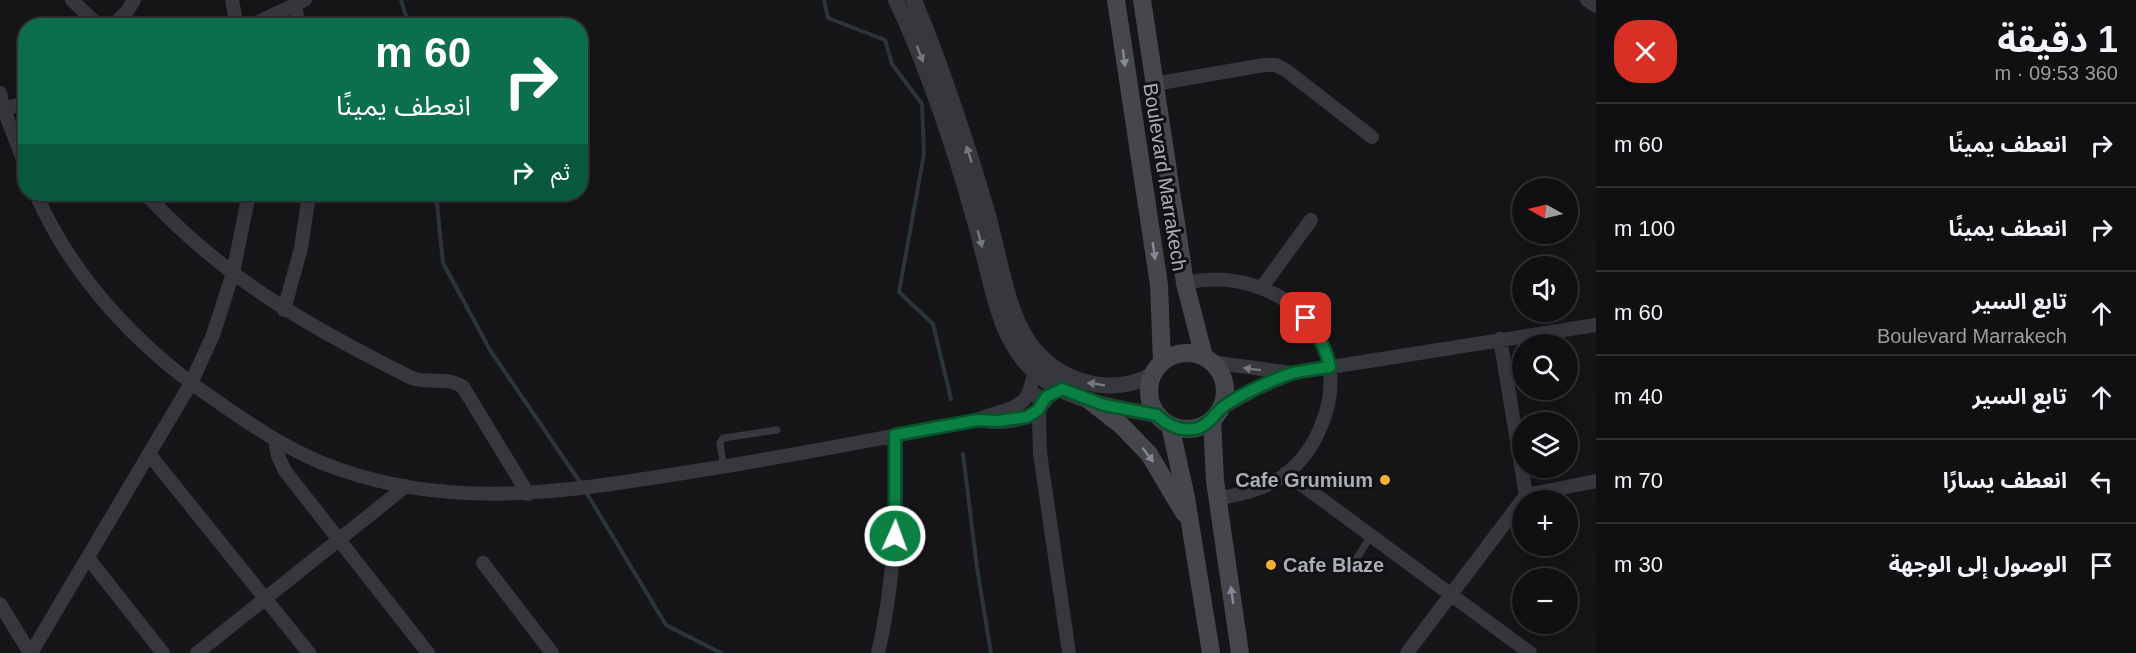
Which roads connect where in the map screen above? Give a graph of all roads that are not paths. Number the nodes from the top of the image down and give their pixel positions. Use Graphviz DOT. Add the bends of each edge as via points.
graph roads {
  1 [pos="72,0"];
  2 [pos="134,0"];
  3 [pos="232,0"];
  4 [pos="896,0"];
  5 [pos="914,0"];
  6 [pos="1116,0"];
  7 [pos="1142,0"];
  8 [pos="1587,0"];
  9 [pos="300,3"];
  10 [pos="1596,6"];
  11 [pos="91,18"];
  12 [pos="120,18"];
  13 [pos="235,18"];
  14 [pos="267,18"];
  15 [pos="299,18"];
  16 [pos="1154,84"];
  17 [pos="0,93"];
  18 [pos="18,105"];
  19 [pos="2,110"];
  20 [pos="1372,137"];
  21 [pos="18,149"];
  22 [pos="39,201"];
  23 [pos="153,201"];
  24 [pos="248,201"];
  25 [pos="308,201"];
  26 [pos="1311,220"];
  27 [pos="233,273"];
  28 [pos="1185,283"];
  29 [pos="1262,287"];
  30 [pos="284,310"];
  31 [pos="1596,325"];
  32 [pos="1500,339"];
  33 [pos="1208,359"];
  34 [pos="1330,367"];
  35 [pos="1157,368"];
  36 [pos="1035,372"];
  37 [pos="1293,373"];
  38 [pos="190,383"];
  39 [pos="1062,389"];
  40 [pos="1026,396"];
  41 [pos="1090,401"];
  42 [pos="1040,408"];
  43 [pos="1217,414"];
  44 [pos="1027,417"];
  45 [pos="978,420"];
  46 [pos="1164,420"];
  47 [pos="777,430"];
  48 [pos="895,435"];
  49 [pos="275,441"];
  50 [pos="1040,453"];
  51 [pos="149,454"];
  52 [pos="724,467"];
  53 [pos="1286,473"];
  54 [pos="1596,481"];
  55 [pos="406,486"];
  56 [pos="1525,490"];
  57 [pos="1551,490"];
  58 [pos="528,494"];
  59 [pos="1218,499"];
  60 [pos="1512,514"];
  61 [pos="1191,522"];
  62 [pos="1371,536"];
  63 [pos="340,540"];
  64 [pos="88,558"];
  65 [pos="483,563"];
  66 [pos="1353,564"];
  67 [pos="1451,595"];
  68 [pos="266,597"];
  69 [pos="0,604"];
  70 [pos="549,652"];
  71 [pos="31,653"];
  72 [pos="163,653"];
  73 [pos="197,653"];
  74 [pos="309,653"];
  75 [pos="428,653"];
  76 [pos="878,653"];
  77 [pos="1069,653"];
  78 [pos="1211,653"];
  79 [pos="1240,653"];
  80 [pos="1407,653"];
  81 [pos="1530,653"];
  1 -- 11 [label="street"];
  2 -- 12 [label="street"];
  3 -- 13 [label="street"];
  4 -- 36 [label="street, one-way" via="925,66 949,136 1002,323"];
  35 -- 5 [label="street, one-way" via="1137,382 1117,386 1085,383 1047,361 1023,333 958,119"];
  6 -- 35 [label="main road, Boulevard Marrakech, one-way" via="1159,285"];
  7 -- 16 [label="main road, Boulevard Marrakech"];
  8 -- 10 [label="street"];
  9 -- 14 [label="street"];
  9 -- 15 [label="street"];
  16 -- 20 [label="street" via="1276,65"];
  16 -- 28 [label="main road, Boulevard Marrakech"];
  17 -- 19 [label="street"];
  18 -- 19 [label="street"];
  19 -- 21 [label="street"];
  22 -- 38 [label="street" via="79,270 115,314"];
  23 -- 27 [label="street" via="202,250"];
  24 -- 27 [label="street"];
  25 -- 30 [label="street" via="301,248"];
  26 -- 29 [label="street"];
  27 -- 30 [label="street"];
  27 -- 38 [label="street" via="213,335"];
  28 -- 29 [label="street" via="1211,278"];
  28 -- 33 [label="main road, Boulevard Marrakech"];
  29 -- 34 [label="street" via="1286,300 1306,318 1327,353"];
  30 -- 58 [label="street" via="415,379 456,382 463,387"];
  31 -- 32 [label="street"];
  32 -- 34 [label="street"];
  32 -- 56 [label="street"];
  33 -- 35 [label="main road" via="1178,354"];
  37 -- 33 [label="street, one-way"];
  33 -- 43 [label="main road, Boulevard Marrakech" via="1218,369 1225,388"];
  34 -- 37 [label="street"];
  34 -- 53 [label="street" via="1324,418 1308,450"];
  35 -- 46 [label="main road, Boulevard Marrakech" via="1149,383 1149,400"];
  36 -- 39 [label="street"];
  36 -- 40 [label="street"];
  37 -- 43 [label="street" via="1253,391"];
  38 -- 49 [label="street"];
  38 -- 51 [label="street"];
  39 -- 41 [label="street"];
  39 -- 42 [label="street" via="1046,397"];
  40 -- 42 [label="street" via="1031,393 1039,397"];
  40 -- 44 [label="street"];
  40 -- 45 [label="street" via="1010,409"];
  41 -- 46 [label="street"];
  41 -- 61 [label="main road, one-way" via="1149,454"];
  42 -- 44 [label="street"];
  42 -- 50 [label="street"];
  43 -- 46 [label="main road" via="1196,428 1178,428"];
  43 -- 59 [label="main road, Boulevard Marrakech" via="1213,463"];
  44 -- 45 [label="street"];
  44 -- 50 [label="street"];
  45 -- 48 [label="street"];
  46 -- 61 [label="main road, Boulevard Marrakech"];
  47 -- 52 [label="lane" via="723,438 720,443"];
  48 -- 52 [label="street"];
  48 -- 76 [label="street" via="893,564"];
  49 -- 55 [label="street" via="339,469"];
  49 -- 63 [label="street" via="285,471"];
  50 -- 77 [label="street"];
  51 -- 64 [label="street"];
  51 -- 68 [label="street"];
  52 -- 58 [label="street"];
  53 -- 59 [label="street" via="1268,484"];
  53 -- 62 [label="street"];
  54 -- 57 [label="street"];
  55 -- 58 [label="street" via="468,495"];
  55 -- 63 [label="street"];
  79 -- 59 [label="main road, Boulevard Marrakech, one-way"];
  60 -- 67 [label="street"];
  61 -- 78 [label="main road, Boulevard Marrakech"];
  62 -- 66 [label="lane"];
  62 -- 67 [label="street"];
  63 -- 68 [label="street"];
  63 -- 75 [label="street"];
  64 -- 71 [label="street"];
  64 -- 72 [label="street"];
  65 -- 70 [label="street"];
  67 -- 80 [label="street"];
  67 -- 81 [label="street"];
  68 -- 73 [label="street"];
  68 -- 74 [label="street"];
  69 -- 71 [label="street"];
}
